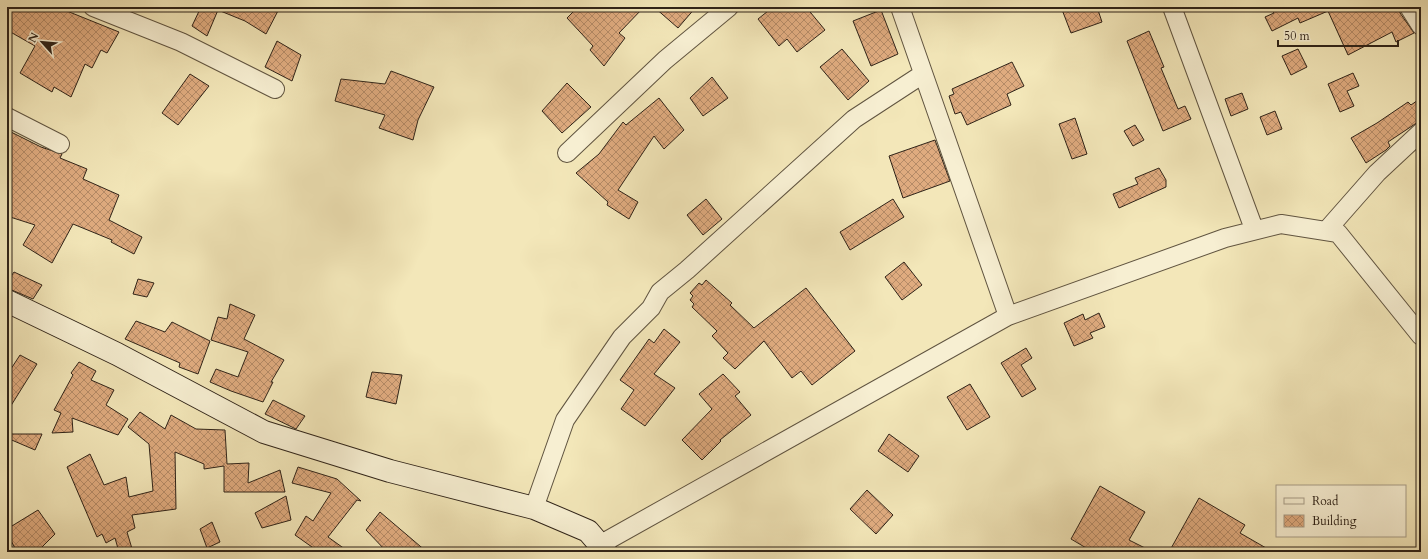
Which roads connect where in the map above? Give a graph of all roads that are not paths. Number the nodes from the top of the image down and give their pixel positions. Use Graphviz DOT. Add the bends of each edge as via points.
graph roads {
  1 [pos="94,7"];
  2 [pos="729,7"];
  3 [pos="900,7"];
  4 [pos="1172,7"];
  5 [pos="1409,7"];
  6 [pos="1421,26"];
  7 [pos="923,74"];
  8 [pos="275,89"];
  9 [pos="7,117"];
  10 [pos="1421,132"];
  11 [pos="60,144"];
  12 [pos="567,153"];
  13 [pos="1254,229"];
  14 [pos="1326,231"];
  15 [pos="7,301"];
  16 [pos="1008,316"];
  17 [pos="1421,336"];
  18 [pos="534,508"];
  19 [pos="604,548"];
  1 -- 8 [label="street" via="181,42"];
  2 -- 12 [label="street" via="666,60"];
  3 -- 7 [label="street"];
  4 -- 13 [label="street"];
  5 -- 6 [label="street"];
  7 -- 16 [label="street"];
  7 -- 18 [label="street" via="854,119 660,292 651,308 622,337 565,420"];
  9 -- 11 [label="street"];
  10 -- 14 [label="street" via="1378,173"];
  13 -- 14 [label="street" via="1281,224"];
  13 -- 16 [label="street"];
  14 -- 17 [label="street" via="1338,233"];
  15 -- 18 [label="street" via="117,354 264,432 390,471"];
  16 -- 19 [label="street"];
  18 -- 19 [label="street" via="588,531"];
}
